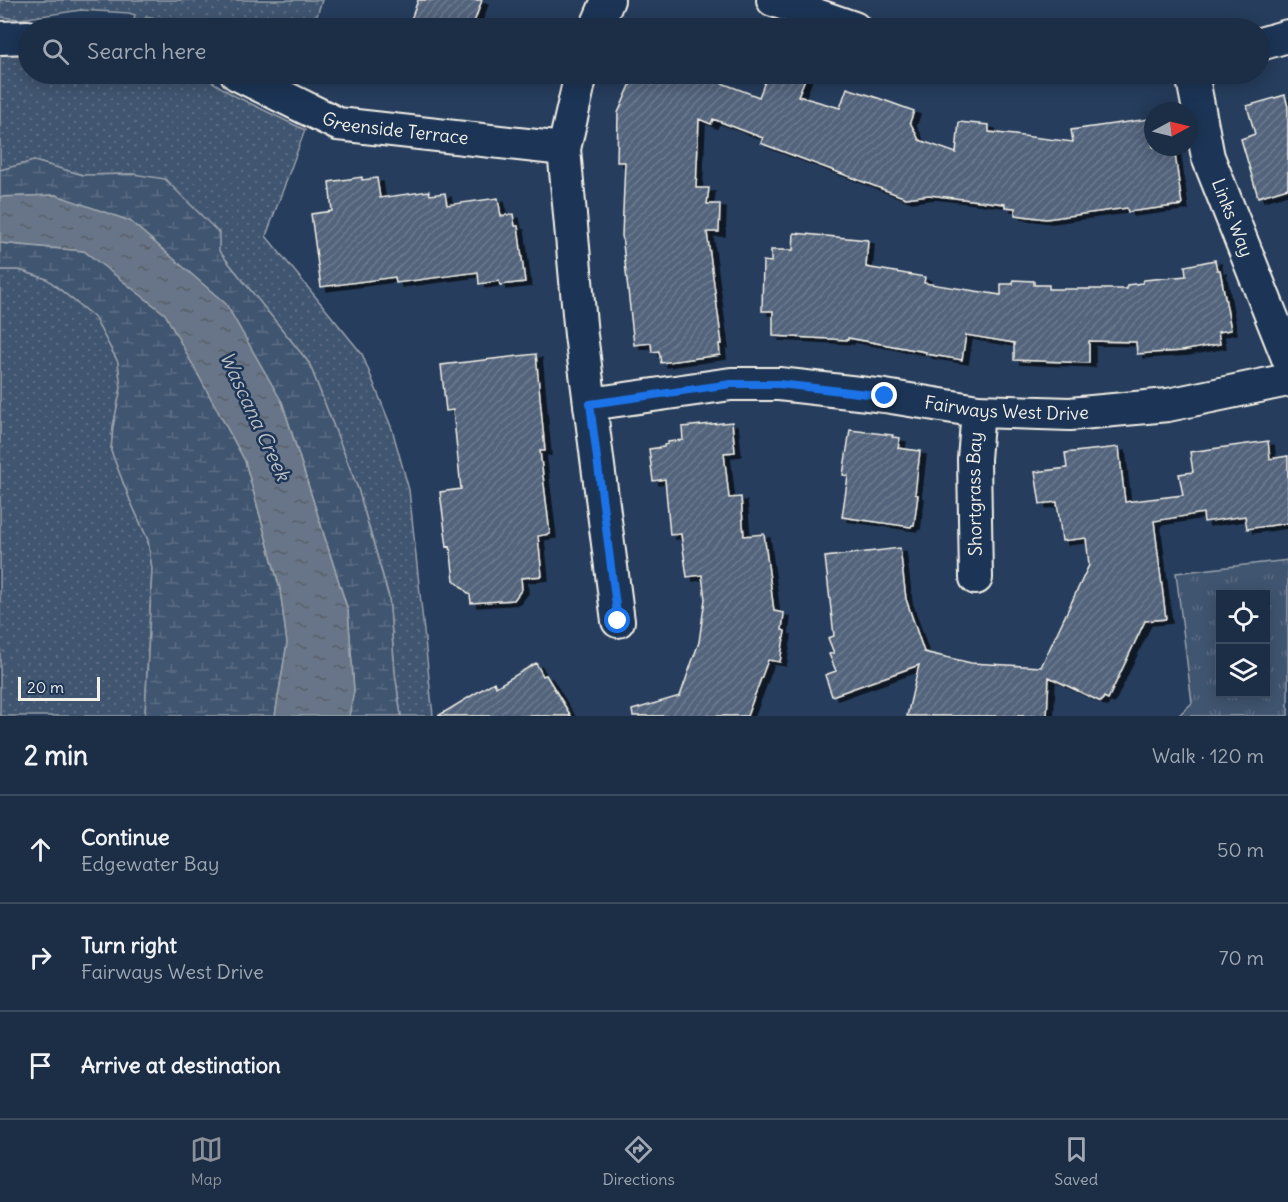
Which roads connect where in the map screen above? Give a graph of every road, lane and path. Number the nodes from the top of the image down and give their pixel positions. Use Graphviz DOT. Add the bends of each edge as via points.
graph roads {
  1 [pos="608,0"];
  2 [pos="773,0"];
  3 [pos="600,18"];
  4 [pos="825,18"];
  5 [pos="1288,36"];
  6 [pos="18,37"];
  7 [pos="0,38"];
  8 [pos="1270,41"];
  9 [pos="257,84"];
  10 [pos="579,84"];
  11 [pos="1194,84"];
  12 [pos="564,149"];
  13 [pos="1288,358"];
  14 [pos="1288,380"];
  15 [pos="590,404"];
  16 [pos="978,411"];
  17 [pos="976,578"];
  18 [pos="618,621"];
  1 -- 3 [label="street"];
  2 -- 4 [label="street"];
  5 -- 8 [label="street"];
  6 -- 7 [label="street"];
  9 -- 12 [label="street, Greenside Terrace" via="338,124"];
  10 -- 12 [label="street"];
  11 -- 13 [label="street, Links Way" via="1208,158"];
  12 -- 15 [label="street"];
  14 -- 16 [label="street, Fairways West Drive" via="1168,405 1070,414"];
  15 -- 16 [label="street, Fairways West Drive" via="731,384 779,384"];
  15 -- 18 [label="street"];
  16 -- 17 [label="street, Shortgrass Bay" via="974,459"];
}
